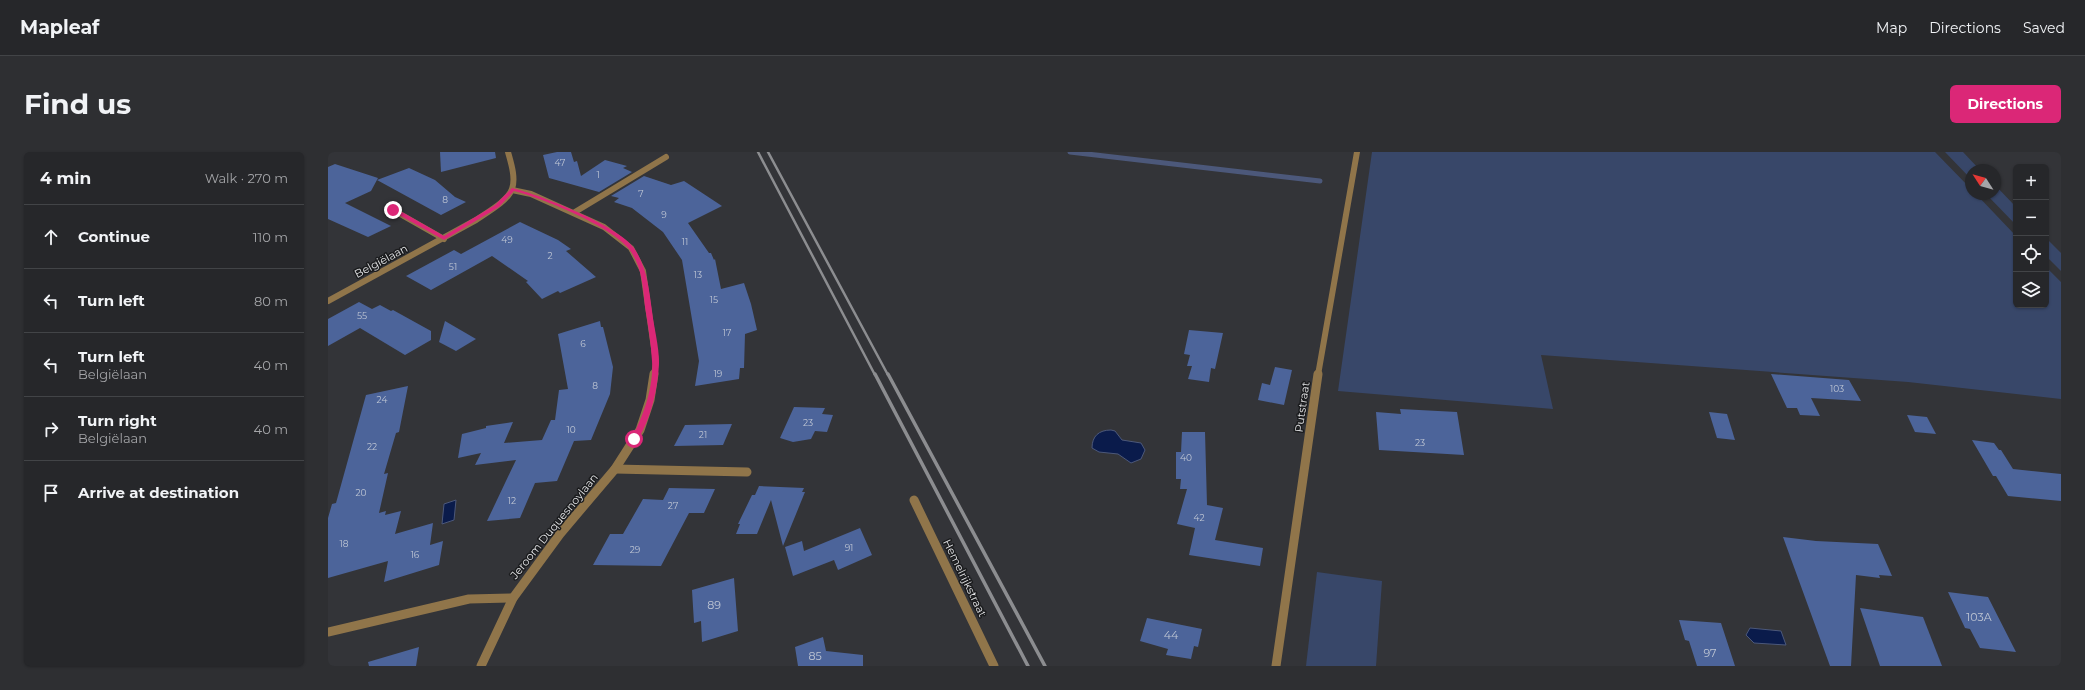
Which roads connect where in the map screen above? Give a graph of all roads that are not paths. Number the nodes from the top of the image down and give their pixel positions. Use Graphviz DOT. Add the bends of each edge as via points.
graph roads {
  1 [pos="508,152"];
  2 [pos="1357,152"];
  3 [pos="666,157"];
  4 [pos="512,190"];
  5 [pos="393,210"];
  6 [pos="575,212"];
  7 [pos="444,239"];
  8 [pos="328,301"];
  9 [pos="615,469"];
  10 [pos="747,472"];
  11 [pos="914,500"];
  12 [pos="513,598"];
  13 [pos="328,632"];
  14 [pos="481,666"];
  15 [pos="994,666"];
  16 [pos="1276,666"];
  1 -- 4 [label="street" via="513,172"];
  2 -- 16 [label="street, Putstraat" via="1322,347"];
  3 -- 6 [label="street"];
  4 -- 6 [label="street, Jeroom Duquesnoylaan" via="532,194"];
  4 -- 7 [label="street, Belgiëlaan" via="497,206"];
  5 -- 7 [label="street"];
  6 -- 9 [label="street, Jeroom Duquesnoylaan" via="607,228 631,248 644,271 656,362 650,400 640,430"];
  7 -- 8 [label="street, Belgiëlaan"];
  9 -- 10 [label="street"];
  9 -- 12 [label="street, Jeroom Duquesnoylaan" via="560,534"];
  11 -- 15 [label="street, Hemelrijkstraat"];
  12 -- 13 [label="street" via="469,599"];
  12 -- 14 [label="street, Jeroom Duquesnoylaan"];
}
